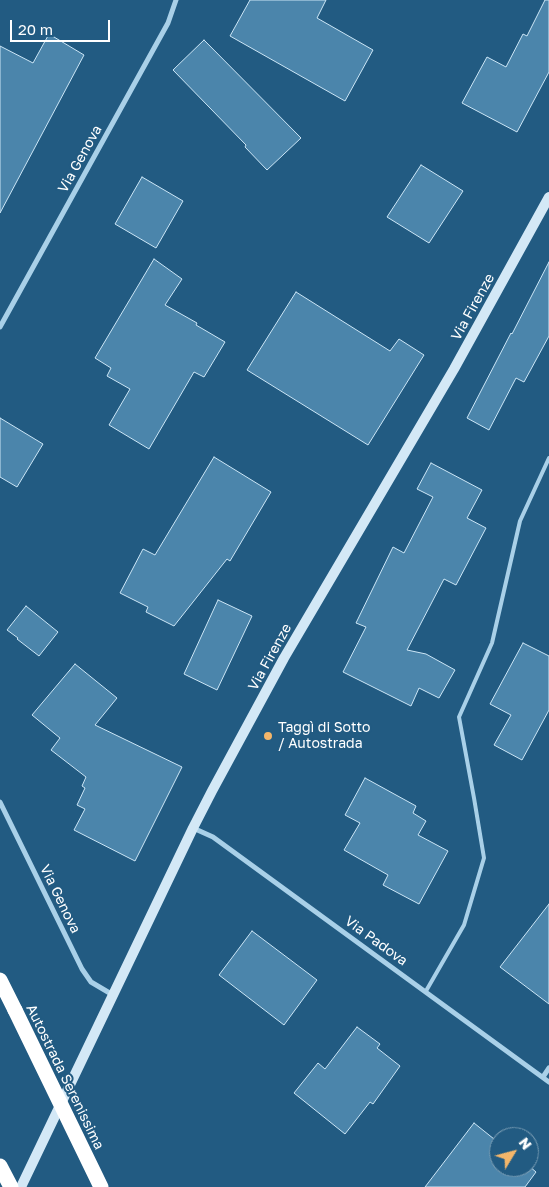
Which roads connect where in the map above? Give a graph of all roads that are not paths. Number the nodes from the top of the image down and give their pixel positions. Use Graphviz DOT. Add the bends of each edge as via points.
graph roads {
  1 [pos="176,0"];
  2 [pos="549,197"];
  3 [pos="0,327"];
  4 [pos="549,458"];
  5 [pos="0,802"];
  6 [pos="193,828"];
  7 [pos="0,980"];
  8 [pos="426,991"];
  9 [pos="113,995"];
  10 [pos="549,1068"];
  11 [pos="543,1077"];
  12 [pos="549,1082"];
  13 [pos="0,1166"];
  14 [pos="10,1187"];
  15 [pos="21,1187"];
  16 [pos="101,1187"];
  1 -- 3 [label="street, Via Genova" via="168,23"];
  2 -- 6 [label="main road, Via Firenze" via="454,369 284,658"];
  4 -- 8 [label="lane" via="520,521 492,643 459,717 484,858 464,925"];
  5 -- 9 [label="street, Via Genova" via="82,969 91,982"];
  6 -- 8 [label="street, Via Padova" via="213,836"];
  6 -- 9 [label="main road, Via Firenze"];
  7 -- 16 [label="highway, Autostrada Serenissima, bridge"];
  8 -- 11 [label="street, Via Padova"];
  9 -- 15 [label="main road, Via Firenze"];
  10 -- 11 [label="street"];
  11 -- 12 [label="street, Via Padova"];
  13 -- 14 [label="highway"];
}
